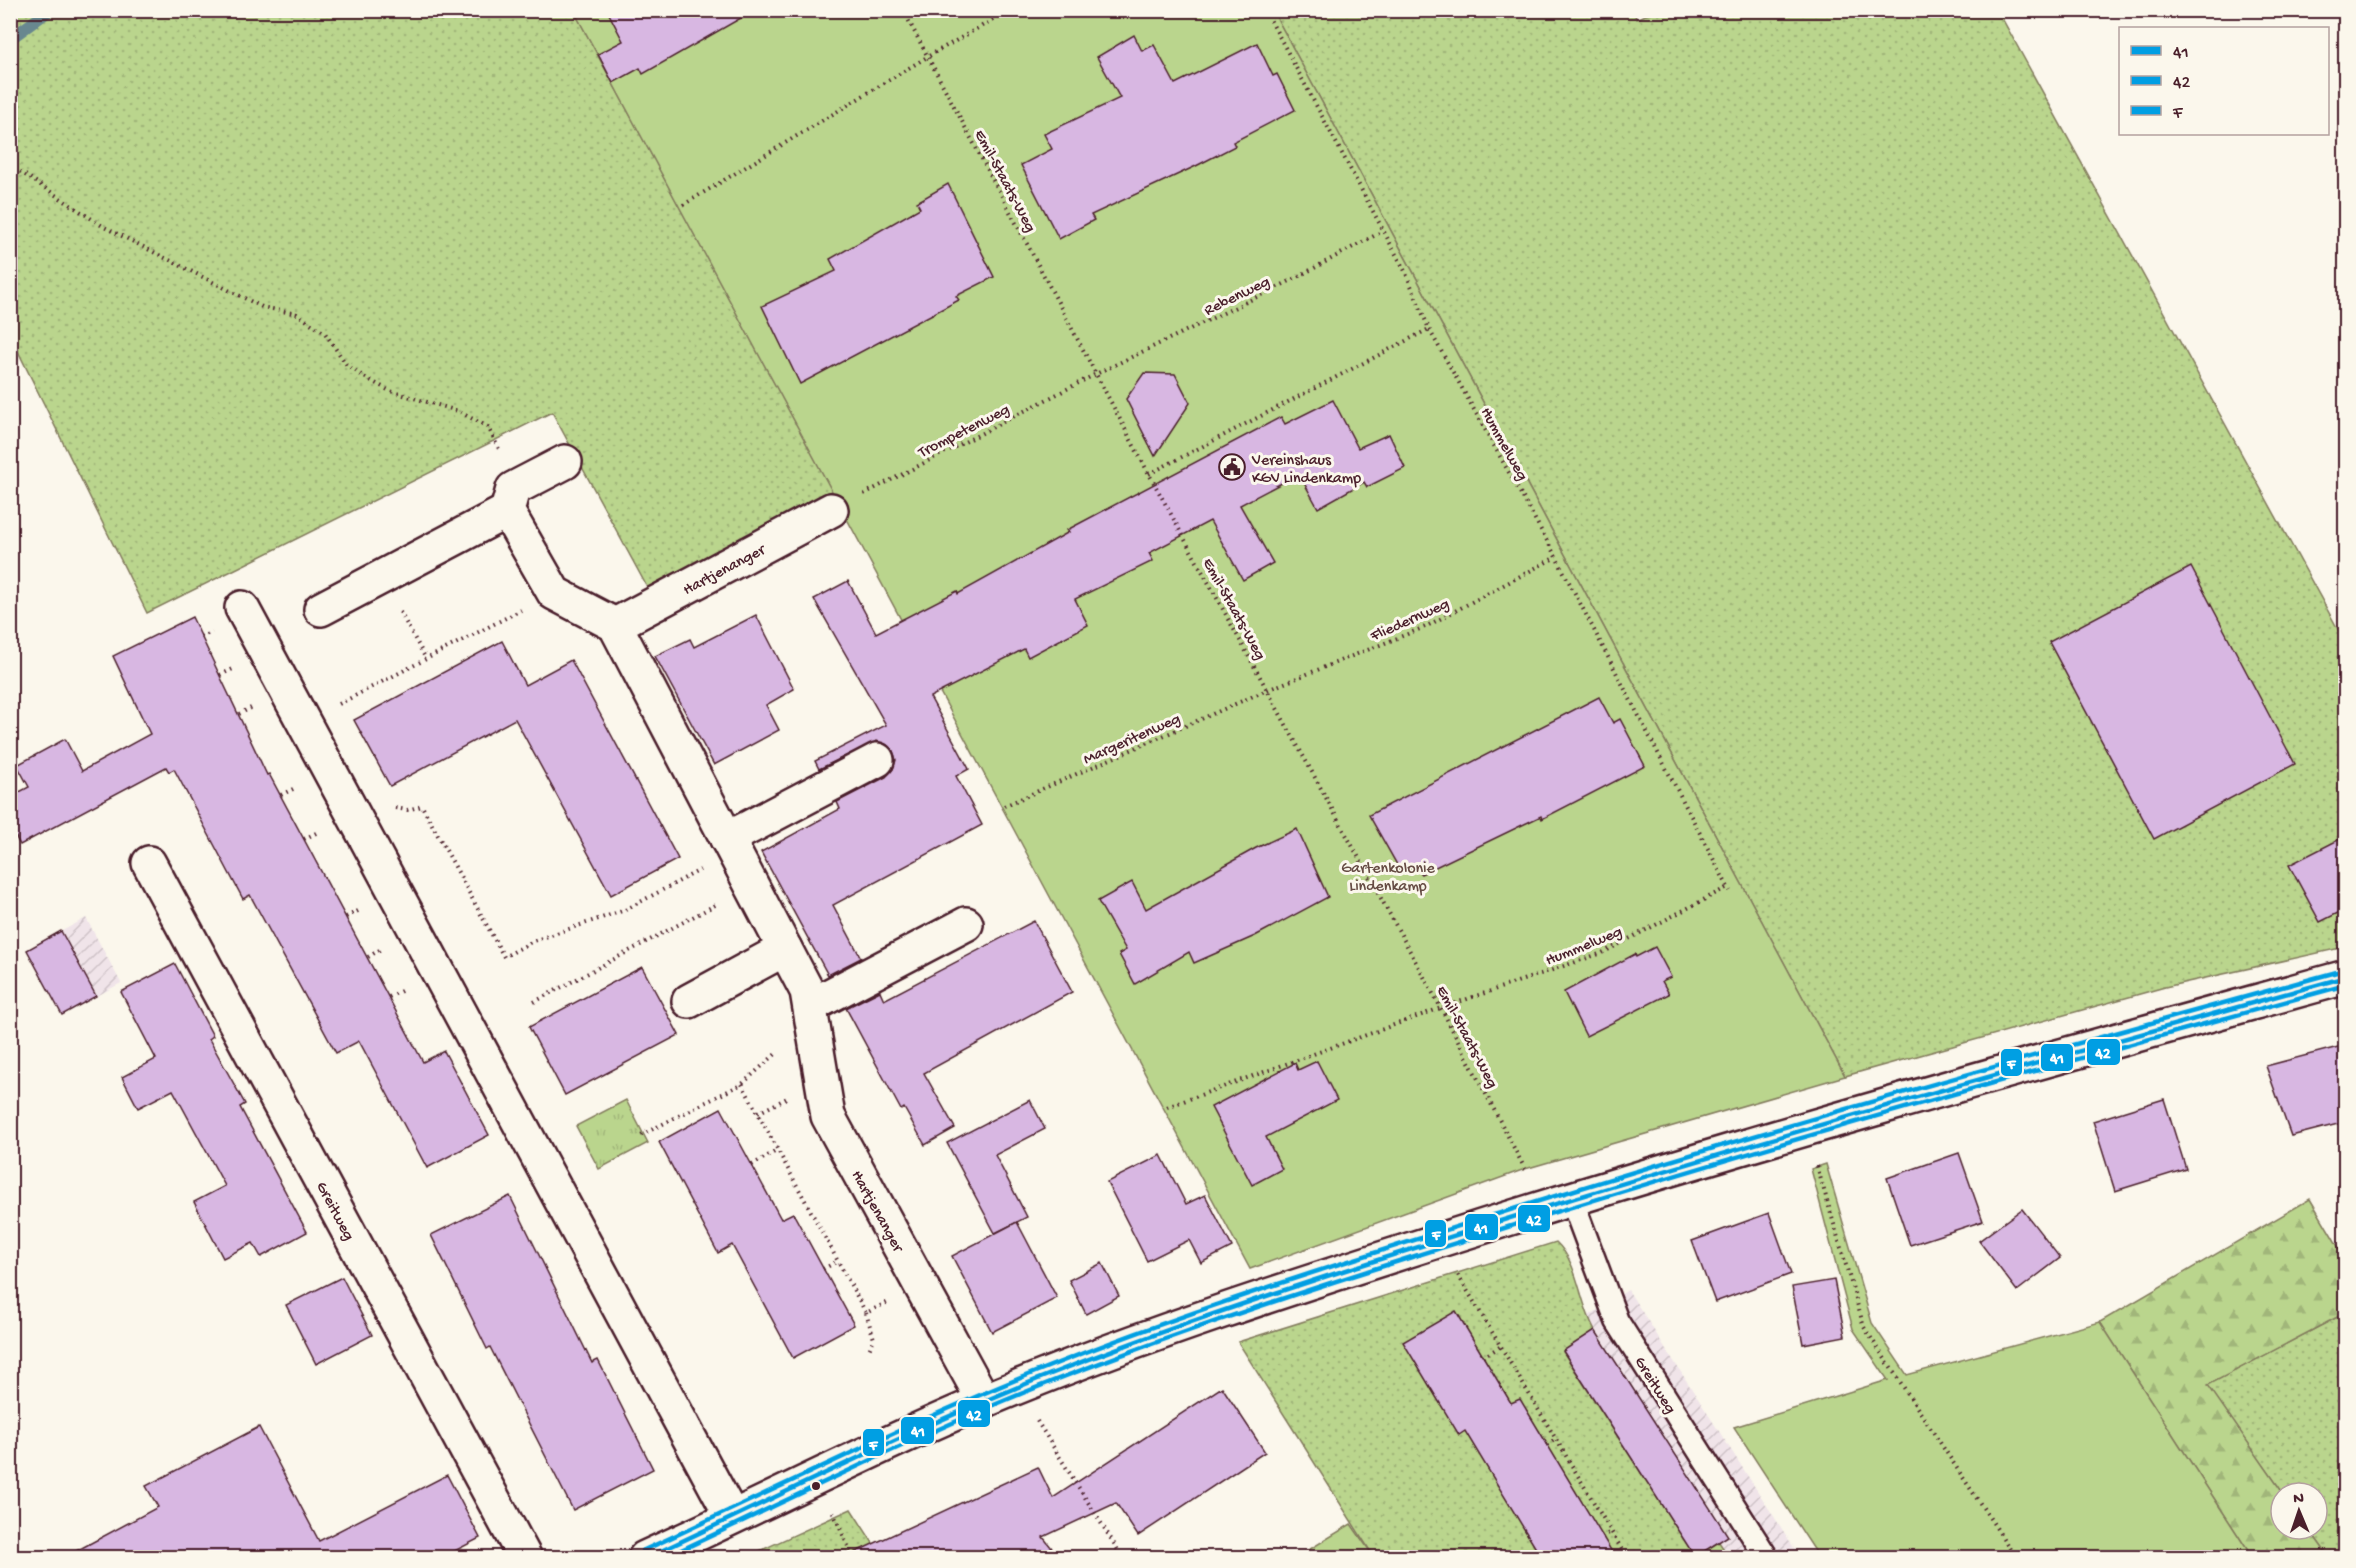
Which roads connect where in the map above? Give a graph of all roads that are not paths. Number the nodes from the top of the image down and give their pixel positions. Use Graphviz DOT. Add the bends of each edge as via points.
graph roads {
  1 [pos="565,462"];
  2 [pos="510,500"];
  3 [pos="831,510"];
  4 [pos="242,608"];
  5 [pos="321,609"];
  6 [pos="615,625"];
  7 [pos="877,760"];
  8 [pos="731,846"];
  9 [pos="149,863"];
  10 [pos="966,924"];
  11 [pos="785,949"];
  12 [pos="2346,977"];
  13 [pos="689,1000"];
  14 [pos="811,1014"];
  15 [pos="1571,1198"];
  16 [pos="984,1401"];
  17 [pos="732,1517"];
  18 [pos="525,1557"];
  19 [pos="645,1557"];
  20 [pos="1767,1557"];
  1 -- 2 [label="street"];
  2 -- 5 [label="street"];
  2 -- 6 [label="street" via="554,593"];
  3 -- 6 [label="street, Hartjenanger"];
  4 -- 17 [label="street"];
  6 -- 8 [label="street, Hartjenanger"];
  7 -- 8 [label="street"];
  8 -- 11 [label="street, Hartjenanger"];
  9 -- 18 [label="street, Greitweg"];
  10 -- 14 [label="street"];
  11 -- 13 [label="street"];
  11 -- 14 [label="street, Hartjenanger" via="807,992"];
  12 -- 15 [label="street" via="1805,1128"];
  14 -- 16 [label="street, Hartjenanger" via="828,1116"];
  15 -- 16 [label="street" via="1272,1294"];
  15 -- 20 [label="lane, Greitweg" via="1617,1321"];
  16 -- 17 [label="street"];
  17 -- 19 [label="street"];
}
